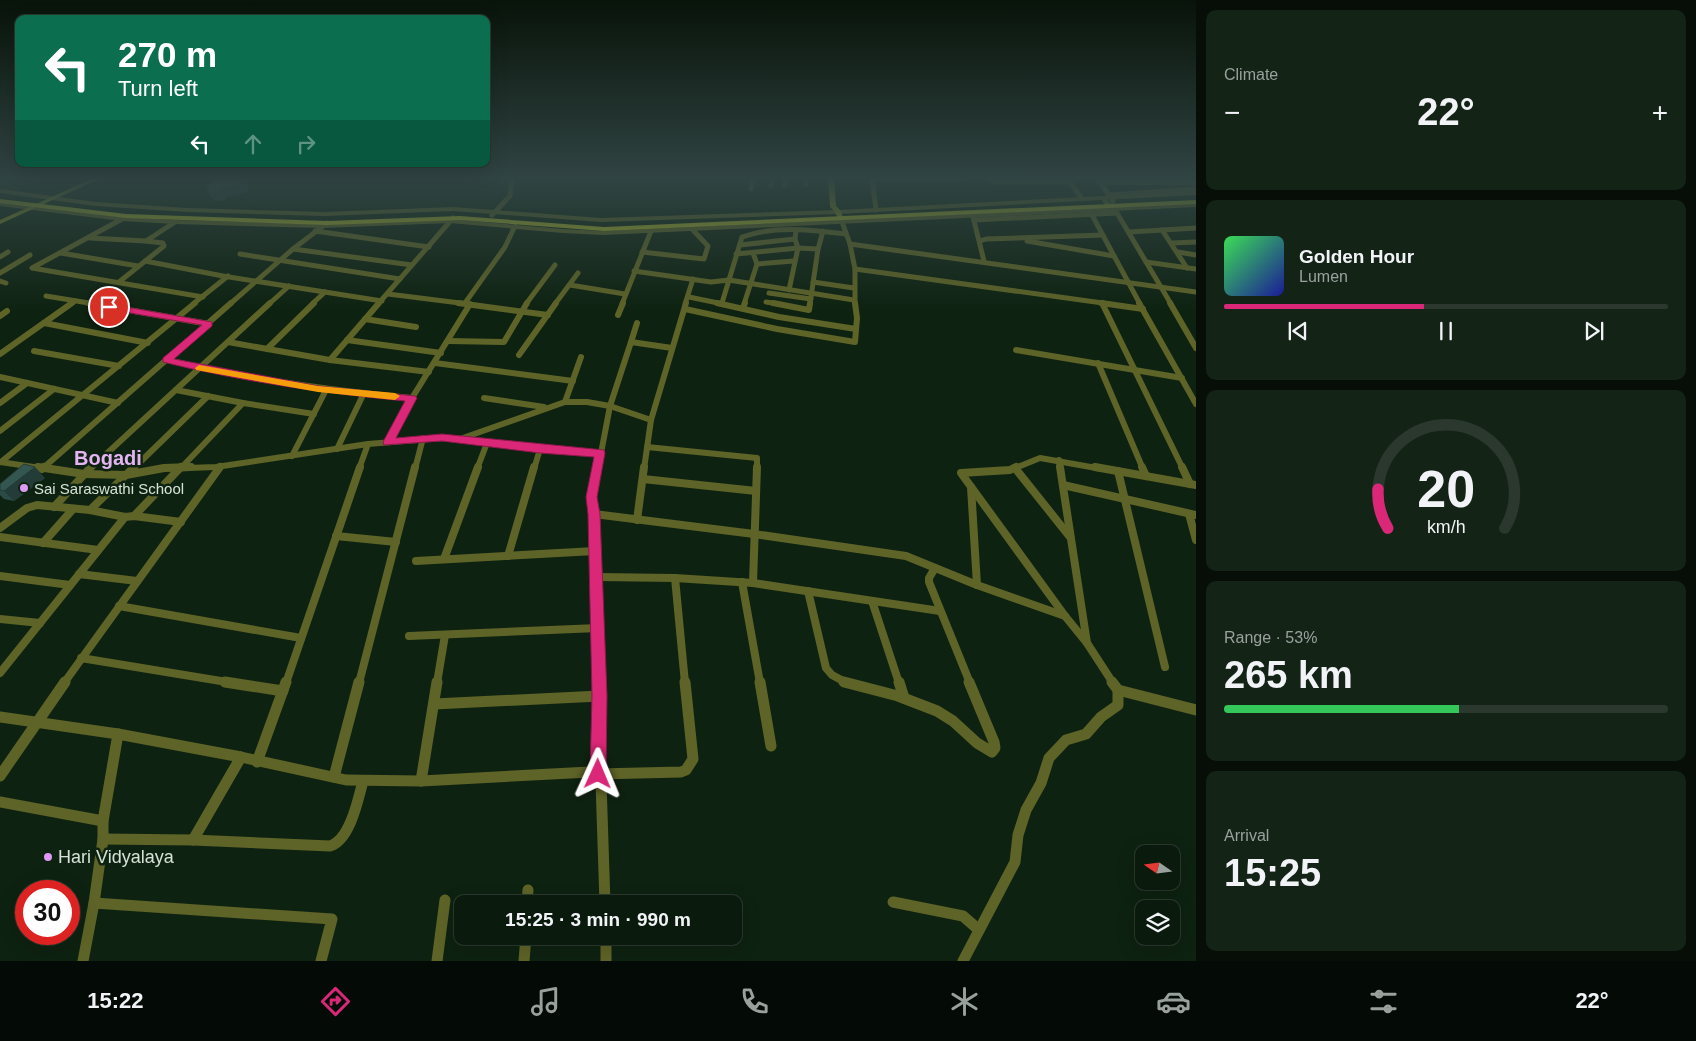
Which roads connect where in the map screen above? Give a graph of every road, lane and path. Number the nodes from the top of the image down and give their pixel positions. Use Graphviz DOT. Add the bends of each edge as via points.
graph roads {
  1 [pos="115,223"];
  2 [pos="174,223"];
  3 [pos="217,223"];
  4 [pos="276,223"];
  5 [pos="370,223"];
  6 [pos="448,223"];
  7 [pos="486,223"];
  8 [pos="506,223"];
  9 [pos="569,223"];
  10 [pos="637,223"];
  11 [pos="702,223"];
  12 [pos="757,223"];
  13 [pos="842,223"];
  14 [pos="974,223"];
  15 [pos="1096,223"];
  16 [pos="1124,223"];
  17 [pos="324,225"];
  18 [pos="515,226"];
  19 [pos="1196,228"];
  20 [pos="692,229"];
  21 [pos="796,230"];
  22 [pos="1162,230"];
  23 [pos="315,231"];
  24 [pos="651,231"];
  25 [pos="823,231"];
  26 [pos="1130,232"];
  27 [pos="846,234"];
  28 [pos="1103,235"];
  29 [pos="88,238"];
  30 [pos="1011,238"];
  31 [pos="795,239"];
  32 [pos="146,241"];
  33 [pos="980,241"];
  34 [pos="1196,242"];
  35 [pos="850,244"];
  36 [pos="1172,244"];
  37 [pos="740,245"];
  38 [pos="428,247"];
  39 [pos="798,248"];
  40 [pos="293,249"];
  41 [pos="818,249"];
  42 [pos="8,252"];
  43 [pos="642,252"];
  44 [pos="1178,252"];
  45 [pos="61,253"];
  46 [pos="753,253"];
  47 [pos="240,254"];
  48 [pos="736,254"];
  49 [pos="1196,254"];
  50 [pos="30,255"];
  51 [pos="1114,256"];
  52 [pos="0,257"];
  53 [pos="145,261"];
  54 [pos="280,261"];
  55 [pos="794,261"];
  56 [pos="984,261"];
  57 [pos="1146,262"];
  58 [pos="757,264"];
  59 [pos="412,265"];
  60 [pos="555,265"];
  61 [pos="138,266"];
  62 [pos="1187,268"];
  63 [pos="855,269"];
  64 [pos="1196,269"];
  65 [pos="634,271"];
  66 [pos="0,273"];
  67 [pos="578,273"];
  68 [pos="228,276"];
  69 [pos="400,279"];
  70 [pos="693,279"];
  71 [pos="729,280"];
  72 [pos="258,281"];
  73 [pos="119,282"];
  74 [pos="813,282"];
  75 [pos="1127,282"];
  76 [pos="750,283"];
  77 [pos="570,284"];
  78 [pos="289,286"];
  79 [pos="1160,287"];
  80 [pos="854,288"];
  81 [pos="770,290"];
  82 [pos="789,290"];
  83 [pos="325,292"];
  84 [pos="1196,292"];
  85 [pos="388,294"];
  86 [pos="625,294"];
  87 [pos="46,296"];
  88 [pos="811,296"];
  89 [pos="203,297"];
  90 [pos="688,297"];
  91 [pos="854,300"];
  92 [pos="75,301"];
  93 [pos="382,301"];
  94 [pos="766,302"];
  95 [pos="467,303"];
  96 [pos="722,303"];
  97 [pos="1102,303"];
  98 [pos="743,308"];
  99 [pos="685,309"];
  100 [pos="1144,309"];
  101 [pos="7,311"];
  102 [pos="521,311"];
  103 [pos="762,313"];
  104 [pos="548,315"];
  105 [pos="618,315"];
  106 [pos="0,316"];
  107 [pos="779,317"];
  108 [pos="178,318"];
  109 [pos="365,319"];
  110 [pos="44,323"];
  111 [pos="209,324"];
  112 [pos="637,324"];
  113 [pos="416,327"];
  114 [pos="777,329"];
  115 [pos="856,329"];
  116 [pos="347,340"];
  117 [pos="448,341"];
  118 [pos="228,342"];
  119 [pos="631,342"];
  120 [pos="148,343"];
  121 [pos="672,348"];
  122 [pos="1196,348"];
  123 [pos="267,349"];
  124 [pos="34,350"];
  125 [pos="1016,350"];
  126 [pos="440,353"];
  127 [pos="0,354"];
  128 [pos="519,355"];
  129 [pos="581,357"];
  130 [pos="167,360"];
  131 [pos="330,360"];
  132 [pos="435,363"];
  133 [pos="1098,363"];
  134 [pos="119,366"];
  135 [pos="200,368"];
  136 [pos="1134,369"];
  137 [pos="429,372"];
  138 [pos="0,377"];
  139 [pos="1182,378"];
  140 [pos="573,380"];
  141 [pos="27,383"];
  142 [pos="54,389"];
  143 [pos="176,390"];
  144 [pos="326,390"];
  145 [pos="364,393"];
  146 [pos="83,396"];
  147 [pos="208,396"];
  148 [pos="412,398"];
  149 [pos="484,398"];
  150 [pos="565,402"];
  151 [pos="0,403"];
  152 [pos="118,403"];
  153 [pos="243,403"];
  154 [pos="1196,404"];
  155 [pos="610,406"];
  156 [pos="546,407"];
  157 [pos="314,414"];
  158 [pos="651,420"];
  159 [pos="0,431"];
  160 [pos="423,438"];
  161 [pos="458,439"];
  162 [pos="388,442"];
  163 [pos="487,443"];
  164 [pos="368,444"];
  165 [pos="648,447"];
  166 [pos="337,449"];
  167 [pos="540,449"];
  168 [pos="600,453"];
  169 [pos="292,456"];
  170 [pos="1059,460"];
  171 [pos="0,462"];
  172 [pos="221,466"];
  173 [pos="181,467"];
  174 [pos="1015,468"];
  175 [pos="42,469"];
  176 [pos="1118,471"];
  177 [pos="84,474"];
  178 [pos="126,475"];
  179 [pos="1146,476"];
  180 [pos="643,478"];
  181 [pos="1063,485"];
  182 [pos="1193,485"];
  183 [pos="970,486"];
  184 [pos="756,491"];
  185 [pos="1126,500"];
  186 [pos="54,507"];
  187 [pos="73,509"];
  188 [pos="90,510"];
  189 [pos="594,514"];
  190 [pos="1192,514"];
  191 [pos="129,516"];
  192 [pos="637,520"];
  193 [pos="181,522"];
  194 [pos="0,528"];
  195 [pos="754,534"];
  196 [pos="336,536"];
  197 [pos="0,537"];
  198 [pos="1071,539"];
  199 [pos="1196,540"];
  200 [pos="396,542"];
  201 [pos="43,543"];
  202 [pos="98,550"];
  203 [pos="595,551"];
  204 [pos="508,556"];
  205 [pos="444,559"];
  206 [pos="416,561"];
  207 [pos="935,568"];
  208 [pos="79,574"];
  209 [pos="0,576"];
  210 [pos="597,577"];
  211 [pos="675,578"];
  212 [pos="137,581"];
  213 [pos="742,582"];
  214 [pos="753,583"];
  215 [pos="70,585"];
  216 [pos="977,585"];
  217 [pos="808,591"];
  218 [pos="872,601"];
  219 [pos="119,606"];
  220 [pos="940,611"];
  221 [pos="1065,616"];
  222 [pos="0,619"];
  223 [pos="40,623"];
  224 [pos="598,628"];
  225 [pos="445,635"];
  226 [pos="409,636"];
  227 [pos="302,638"];
  228 [pos="1087,643"];
  229 [pos="81,658"];
  230 [pos="1165,667"];
  231 [pos="0,673"];
  232 [pos="283,690"];
  233 [pos="1118,690"];
  234 [pos="600,696"];
  235 [pos="904,698"];
  236 [pos="434,704"];
  237 [pos="1196,710"];
  238 [pos="0,717"];
  239 [pos="37,723"];
  240 [pos="118,734"];
  241 [pos="771,746"];
  242 [pos="240,758"];
  243 [pos="257,762"];
  244 [pos="598,774"];
  245 [pos="0,776"];
  246 [pos="334,777"];
  247 [pos="363,781"];
  248 [pos="421,781"];
  249 [pos="0,802"];
  250 [pos="103,821"];
  251 [pos="103,839"];
  252 [pos="194,840"];
  253 [pos="528,890"];
  254 [pos="528,895"];
  255 [pos="605,895"];
  256 [pos="445,900"];
  257 [pos="893,902"];
  258 [pos="94,903"];
  259 [pos="979,930"];
  260 [pos="525,945"];
  261 [pos="606,945"];
  262 [pos="83,961"];
  263 [pos="321,961"];
  264 [pos="436,961"];
  265 [pos="524,961"];
  266 [pos="606,961"];
  267 [pos="963,961"];
  1 -- 29 [label="street"];
  2 -- 32 [label="street"];
  3 -- 17 [label="street"];
  4 -- 17 [label="highway"];
  5 -- 17 [label="highway"];
  6 -- 38 [label="street"];
  7 -- 18 [label="street"];
  8 -- 11 [label="highway" via="595,229"];
  9 -- 10 [label="highway"];
  12 -- 20 [label="street"];
  13 -- 27 [label="street"];
  14 -- 33 [label="street"];
  15 -- 28 [label="street"];
  16 -- 26 [label="street"];
  17 -- 23 [label="street"];
  18 -- 24 [label="street" via="586,232"];
  18 -- 95 [label="street" via="505,247"];
  19 -- 22 [label="street"];
  20 -- 24 [label="street"];
  20 -- 43 [label="street" via="708,246 704,259"];
  21 -- 25 [label="street"];
  21 -- 31 [label="street"];
  21 -- 37 [label="street" via="748,235 742,238"];
  22 -- 26 [label="street"];
  22 -- 36 [label="street"];
  23 -- 38 [label="street"];
  23 -- 40 [label="street"];
  24 -- 43 [label="street"];
  25 -- 27 [label="street"];
  25 -- 41 [label="street"];
  26 -- 57 [label="street"];
  27 -- 35 [label="street"];
  28 -- 30 [label="street"];
  28 -- 51 [label="street"];
  29 -- 32 [label="street"];
  29 -- 45 [label="street"];
  30 -- 33 [label="street"];
  30 -- 51 [label="street"];
  31 -- 37 [label="street"];
  31 -- 39 [label="street"];
  32 -- 53 [label="street" via="163,243 164,246"];
  33 -- 56 [label="street"];
  34 -- 36 [label="street"];
  35 -- 56 [label="street"];
  35 -- 63 [label="street"];
  36 -- 44 [label="street"];
  37 -- 48 [label="street"];
  38 -- 59 [label="street"];
  39 -- 41 [label="street"];
  39 -- 46 [label="street"];
  39 -- 55 [label="street"];
  40 -- 54 [label="street"];
  40 -- 59 [label="street"];
  41 -- 74 [label="street"];
  42 -- 52 [label="street"];
  43 -- 65 [label="street"];
  44 -- 49 [label="street"];
  44 -- 62 [label="street"];
  45 -- 61 [label="street"];
  45 -- 73 [label="street" via="32,268"];
  46 -- 48 [label="street"];
  46 -- 58 [label="street"];
  47 -- 54 [label="street"];
  48 -- 71 [label="street"];
  50 -- 66 [label="street"];
  51 -- 75 [label="street"];
  53 -- 61 [label="street"];
  53 -- 68 [label="street"];
  54 -- 69 [label="street"];
  54 -- 72 [label="street"];
  55 -- 58 [label="street"];
  55 -- 82 [label="street"];
  56 -- 75 [label="street"];
  57 -- 62 [label="street"];
  57 -- 79 [label="street"];
  58 -- 76 [label="street"];
  59 -- 69 [label="street"];
  60 -- 102 [label="street"];
  61 -- 73 [label="street"];
  62 -- 64 [label="street"];
  63 -- 80 [label="street"];
  63 -- 97 [label="street"];
  65 -- 70 [label="street"];
  65 -- 86 [label="street"];
  67 -- 77 [label="street"];
  68 -- 72 [label="street"];
  68 -- 89 [label="street"];
  69 -- 85 [label="street"];
  70 -- 71 [label="street"];
  70 -- 90 [label="street"];
  71 -- 76 [label="street"];
  71 -- 96 [label="street"];
  72 -- 78 [label="street"];
  72 -- 111 [label="street"];
  73 -- 89 [label="street"];
  74 -- 80 [label="street"];
  74 -- 88 [label="street"];
  75 -- 79 [label="street"];
  75 -- 100 [label="street"];
  76 -- 81 [label="street"];
  76 -- 98 [label="street"];
  77 -- 86 [label="street"];
  77 -- 104 [label="street"];
  78 -- 83 [label="street"];
  78 -- 118 [label="street"];
  79 -- 84 [label="street"];
  79 -- 122 [label="street"];
  80 -- 91 [label="street"];
  81 -- 82 [label="street"];
  81 -- 88 [label="street"];
  81 -- 94 [label="street"];
  82 -- 88 [label="street"];
  83 -- 93 [label="street"];
  83 -- 123 [label="street"];
  85 -- 93 [label="street"];
  85 -- 95 [label="street"];
  86 -- 105 [label="street"];
  87 -- 92 [label="street"];
  88 -- 91 [label="street"];
  88 -- 94 [label="street" via="809,310"];
  89 -- 108 [label="street"];
  90 -- 96 [label="street"];
  90 -- 99 [label="street"];
  91 -- 115 [label="street"];
  92 -- 108 [label="street"];
  92 -- 110 [label="street"];
  93 -- 109 [label="street"];
  94 -- 103 [label="street"];
  95 -- 102 [label="street"];
  95 -- 117 [label="street"];
  96 -- 98 [label="street"];
  97 -- 100 [label="street"];
  97 -- 136 [label="street"];
  98 -- 103 [label="street"];
  99 -- 114 [label="street"];
  99 -- 121 [label="street"];
  100 -- 139 [label="street"];
  101 -- 106 [label="street"];
  102 -- 104 [label="street"];
  102 -- 117 [label="street" via="502,344"];
  103 -- 107 [label="street"];
  104 -- 128 [label="street"];
  107 -- 114 [label="street"];
  107 -- 115 [label="street"];
  108 -- 111 [label="street"];
  108 -- 120 [label="street"];
  109 -- 113 [label="street"];
  109 -- 116 [label="street"];
  110 -- 120 [label="street"];
  110 -- 127 [label="street"];
  111 -- 130 [label="street"];
  112 -- 119 [label="street"];
  114 -- 115 [label="street" via="855,342"];
  116 -- 126 [label="street"];
  116 -- 131 [label="street"];
  117 -- 126 [label="street"];
  118 -- 123 [label="street"];
  118 -- 135 [label="street"];
  119 -- 121 [label="street"];
  119 -- 155 [label="street"];
  120 -- 134 [label="street"];
  121 -- 158 [label="street"];
  123 -- 131 [label="street"];
  124 -- 134 [label="street"];
  125 -- 133 [label="street"];
  126 -- 132 [label="street"];
  129 -- 140 [label="street"];
  130 -- 135 [label="street"];
  130 -- 152 [label="street"];
  131 -- 137 [label="street"];
  132 -- 137 [label="street"];
  132 -- 140 [label="street"];
  133 -- 136 [label="street"];
  133 -- 179 [label="street"];
  134 -- 146 [label="street"];
  135 -- 143 [label="street"];
  135 -- 144 [label="street"];
  136 -- 139 [label="street"];
  136 -- 182 [label="street"];
  137 -- 148 [label="street"];
  138 -- 141 [label="street"];
  139 -- 154 [label="street"];
  140 -- 150 [label="street"];
  141 -- 142 [label="street"];
  141 -- 151 [label="street"];
  142 -- 146 [label="street"];
  142 -- 159 [label="street"];
  143 -- 147 [label="street"];
  143 -- 177 [label="street"];
  144 -- 145 [label="street"];
  144 -- 157 [label="street"];
  145 -- 148 [label="street"];
  145 -- 166 [label="street"];
  146 -- 152 [label="street"];
  146 -- 171 [label="street"];
  147 -- 153 [label="street"];
  147 -- 178 [label="street"];
  148 -- 162 [label="street"];
  149 -- 156 [label="street"];
  150 -- 155 [label="street"];
  150 -- 156 [label="street"];
  152 -- 175 [label="street"];
  153 -- 157 [label="street"];
  153 -- 173 [label="street"];
  155 -- 158 [label="street"];
  155 -- 168 [label="street"];
  156 -- 161 [label="street"];
  157 -- 169 [label="street"];
  158 -- 165 [label="street"];
  160 -- 161 [label="street"];
  160 -- 162 [label="street"];
  160 -- 200 [label="street"];
  161 -- 163 [label="street"];
  162 -- 164 [label="street"];
  163 -- 167 [label="street"];
  163 -- 205 [label="street"];
  164 -- 166 [label="street"];
  164 -- 196 [label="street"];
  165 -- 180 [label="street"];
  165 -- 184 [label="street" via="757,458"];
  166 -- 169 [label="street"];
  167 -- 168 [label="street"];
  167 -- 204 [label="street"];
  168 -- 189 [label="street" via="592,497"];
  169 -- 172 [label="street"];
  170 -- 174 [label="street" via="1040,458"];
  170 -- 176 [label="street"];
  170 -- 181 [label="street"];
  171 -- 175 [label="street"];
  172 -- 173 [label="street"];
  172 -- 193 [label="street"];
  173 -- 178 [label="street"];
  173 -- 191 [label="street"];
  174 -- 183 [label="street" via="961,473"];
  174 -- 198 [label="street"];
  175 -- 177 [label="street"];
  176 -- 179 [label="street"];
  176 -- 185 [label="street"];
  177 -- 178 [label="street"];
  177 -- 186 [label="street"];
  178 -- 188 [label="street"];
  179 -- 182 [label="street"];
  180 -- 184 [label="street"];
  180 -- 192 [label="street"];
  181 -- 185 [label="street"];
  181 -- 198 [label="street"];
  183 -- 216 [label="street"];
  183 -- 221 [label="street"];
  184 -- 195 [label="street"];
  185 -- 190 [label="street"];
  185 -- 230 [label="street"];
  186 -- 187 [label="street"];
  186 -- 194 [label="street" via="32,506"];
  187 -- 188 [label="street"];
  187 -- 201 [label="street"];
  188 -- 191 [label="street"];
  189 -- 192 [label="street"];
  189 -- 203 [label="street"];
  190 -- 199 [label="street"];
  191 -- 193 [label="street"];
  191 -- 202 [label="street"];
  192 -- 195 [label="street"];
  193 -- 212 [label="street"];
  195 -- 207 [label="street" via="906,556"];
  195 -- 214 [label="street"];
  196 -- 200 [label="street"];
  196 -- 227 [label="street"];
  197 -- 201 [label="street"];
  198 -- 228 [label="street"];
  200 -- 246 [label="street"];
  201 -- 202 [label="street"];
  202 -- 208 [label="street"];
  203 -- 204 [label="street"];
  203 -- 210 [label="street"];
  204 -- 205 [label="street"];
  205 -- 206 [label="street"];
  207 -- 216 [label="street"];
  207 -- 220 [label="street" via="929,578"];
  208 -- 212 [label="street"];
  208 -- 215 [label="street"];
  209 -- 215 [label="street"];
  210 -- 211 [label="street"];
  210 -- 224 [label="street"];
  211 -- 213 [label="street"];
  211 -- 244 [label="street" via="693,759 681,772"];
  212 -- 219 [label="street"];
  213 -- 214 [label="street"];
  213 -- 241 [label="street"];
  214 -- 217 [label="street"];
  215 -- 223 [label="street"];
  216 -- 221 [label="street"];
  217 -- 218 [label="street"];
  217 -- 235 [label="street" via="830,674 842,681"];
  218 -- 220 [label="street"];
  218 -- 235 [label="street"];
  219 -- 227 [label="street"];
  219 -- 229 [label="street"];
  220 -- 235 [label="street" via="994,742 994,751 985,749 951,719"];
  221 -- 228 [label="street"];
  222 -- 223 [label="street"];
  223 -- 231 [label="street"];
  224 -- 225 [label="street"];
  224 -- 234 [label="street"];
  225 -- 226 [label="street"];
  225 -- 236 [label="street"];
  227 -- 232 [label="street"];
  228 -- 233 [label="street"];
  229 -- 232 [label="street"];
  229 -- 239 [label="street"];
  232 -- 243 [label="street"];
  233 -- 237 [label="street"];
  233 -- 259 [label="street" via="1118,705 1086,734 1066,740 1049,758 1018,835 1016,862"];
  234 -- 236 [label="street"];
  234 -- 244 [label="street"];
  236 -- 248 [label="street"];
  238 -- 239 [label="street"];
  239 -- 240 [label="street"];
  239 -- 245 [label="street"];
  240 -- 242 [label="street"];
  240 -- 250 [label="street"];
  242 -- 243 [label="street"];
  242 -- 252 [label="street"];
  243 -- 246 [label="street"];
  244 -- 248 [label="street"];
  244 -- 255 [label="street" via="601,782"];
  246 -- 247 [label="street"];
  247 -- 248 [label="street"];
  247 -- 252 [label="street" via="346,832 334,846"];
  249 -- 250 [label="street"];
  250 -- 251 [label="street"];
  251 -- 252 [label="street"];
  251 -- 258 [label="street"];
  253 -- 254 [label="street"];
  256 -- 264 [label="street"];
  257 -- 259 [label="street" via="963,916"];
  258 -- 262 [label="street"];
  258 -- 263 [label="street" via="332,918"];
  259 -- 267 [label="street"];
  260 -- 265 [label="street"];
  261 -- 266 [label="street"];
}
